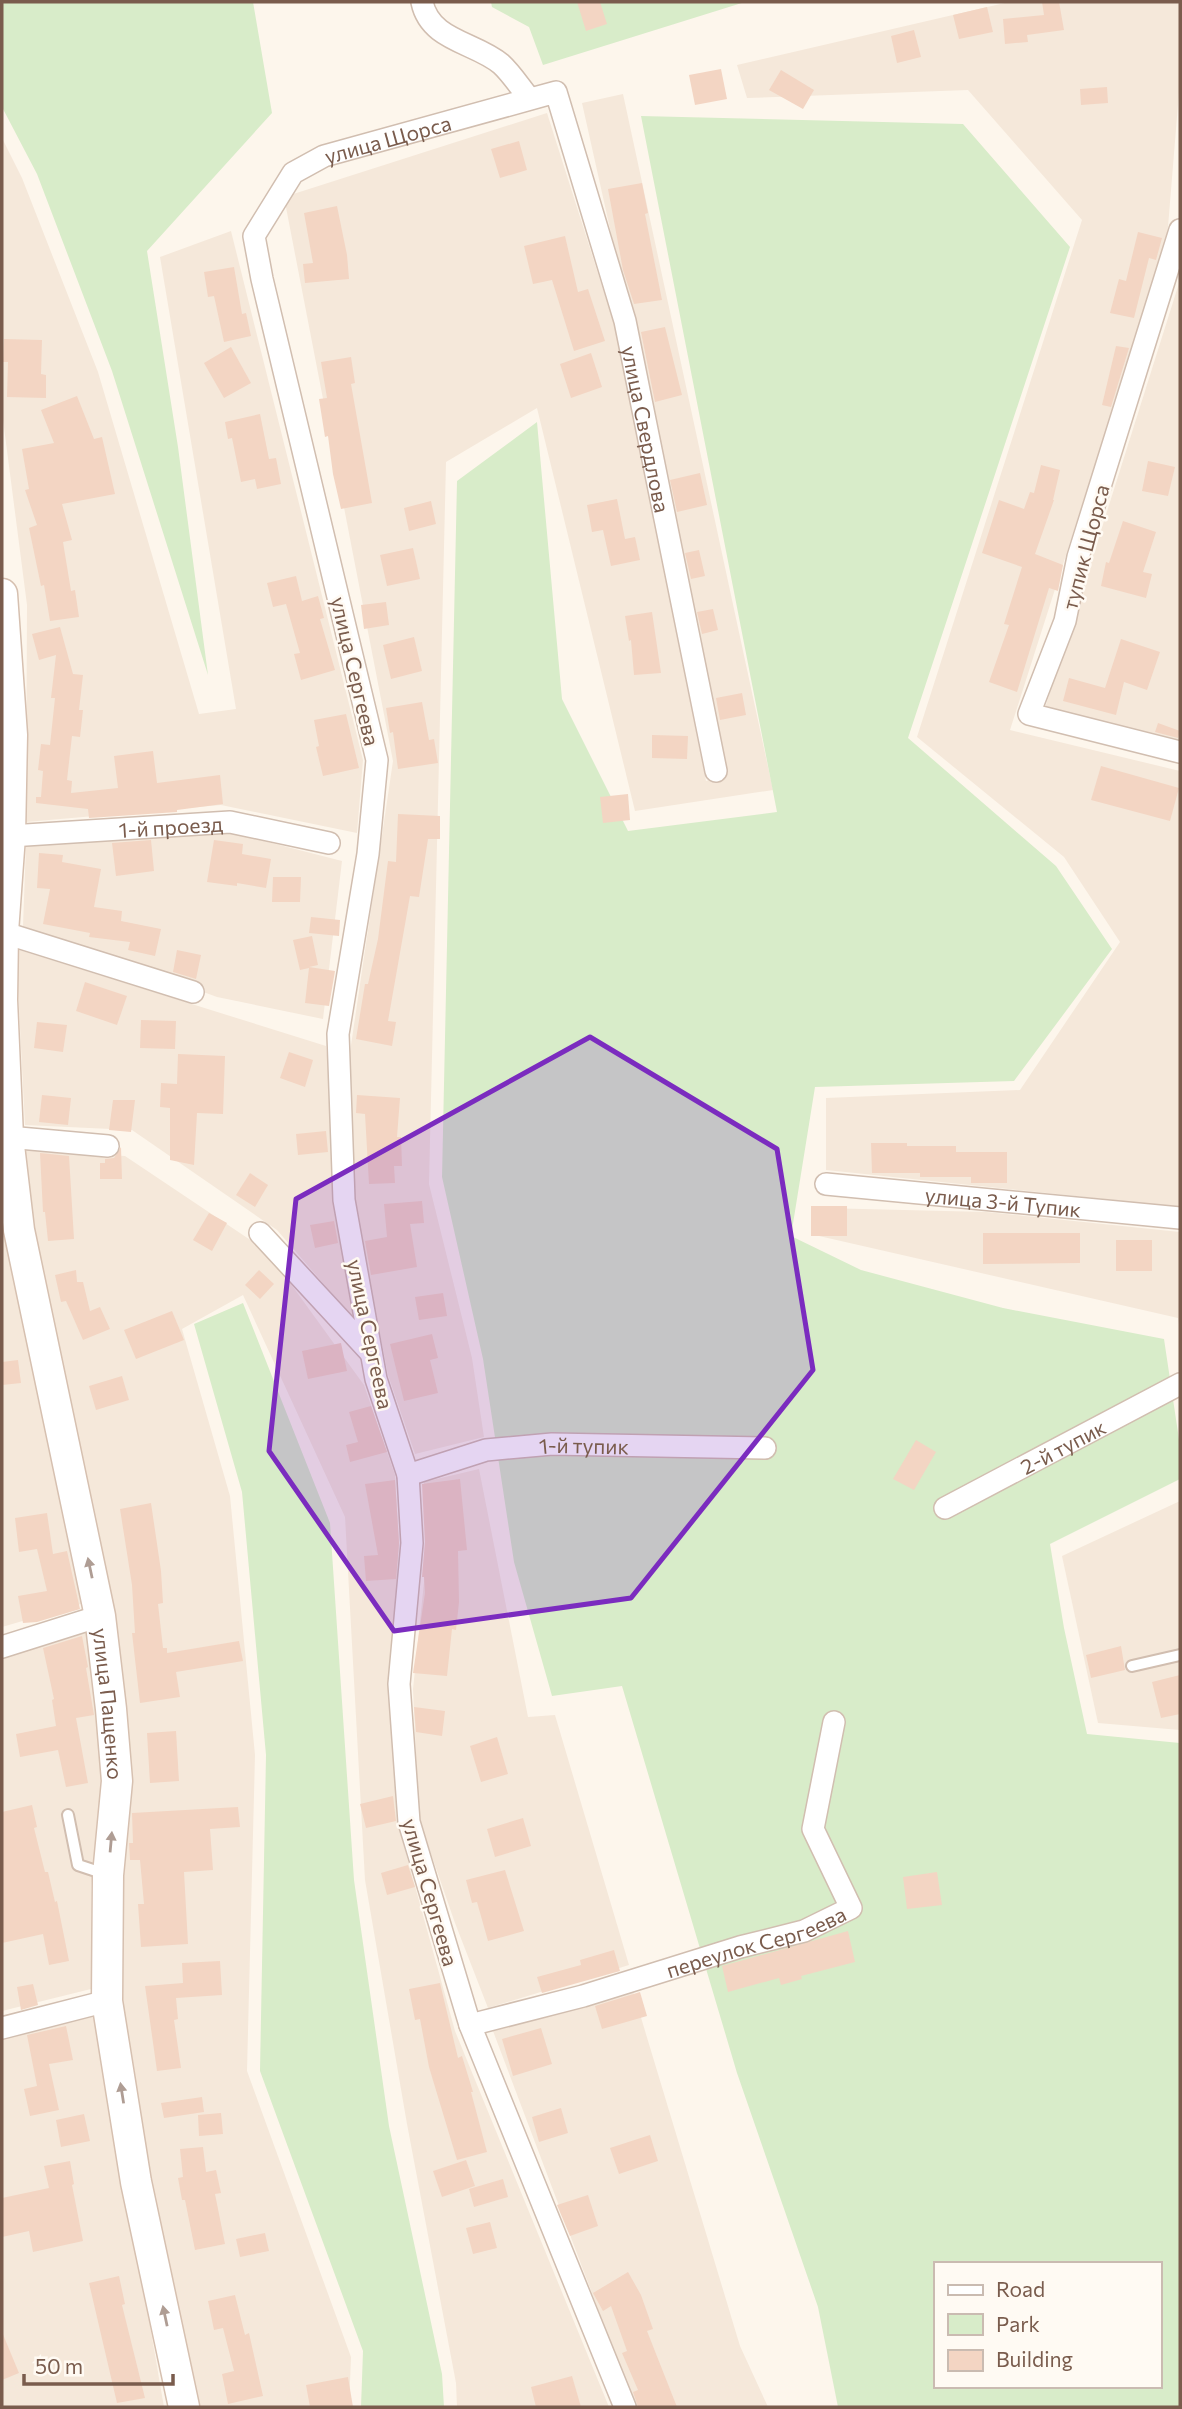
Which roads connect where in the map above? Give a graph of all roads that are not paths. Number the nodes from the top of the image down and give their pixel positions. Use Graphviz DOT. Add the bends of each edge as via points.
graph roads {
  1 [pos="422,2"];
  2 [pos="556,92"];
  3 [pos="529,98"];
  4 [pos="1180,230"];
  5 [pos="254,236"];
  6 [pos="2,594"];
  7 [pos="1180,752"];
  8 [pos="716,771"];
  9 [pos="10,836"];
  10 [pos="329,843"];
  11 [pos="3,932"];
  12 [pos="193,992"];
  13 [pos="8,1137"];
  14 [pos="108,1146"];
  15 [pos="826,1184"];
  16 [pos="1180,1218"];
  17 [pos="10,1230"];
  18 [pos="260,1233"];
  19 [pos="371,1353"];
  20 [pos="1180,1384"];
  21 [pos="765,1448"];
  22 [pos="408,1475"];
  23 [pos="945,1508"];
  24 [pos="100,1616"];
  25 [pos="2,1647"];
  26 [pos="1180,1655"];
  27 [pos="1132,1666"];
  28 [pos="834,1722"];
  29 [pos="68,1815"];
  30 [pos="108,1875"];
  31 [pos="107,2001"];
  32 [pos="470,2025"];
  33 [pos="2,2028"];
  34 [pos="184,2407"];
  35 [pos="625,2407"];
  1 -- 3 [label="street" via="424,12 442,34 500,63"];
  2 -- 3 [label="street, улица Щорса"];
  2 -- 8 [label="street, улица Свердлова" via="625,321"];
  3 -- 5 [label="street, улица Щорса" via="324,156 293,173"];
  4 -- 7 [label="street, тупик Щорса" via="1078,557 1065,621 1029,714"];
  5 -- 19 [label="street, улица Сергеева" via="377,760 368,854 338,1034 344,1200"];
  6 -- 9 [label="street, улица Пащенко" via="12,736"];
  9 -- 10 [label="street, 1-й проезд" via="230,822"];
  9 -- 11 [label="street, улица Пащенко"];
  11 -- 12 [label="street"];
  11 -- 13 [label="street, улица Пащенко"];
  13 -- 14 [label="street"];
  13 -- 17 [label="street, улица Пащенко"];
  15 -- 16 [label="street, улица 3-й Тупик"];
  24 -- 17 [label="street, улица Пащенко, one-way"];
  18 -- 19 [label="street"];
  19 -- 22 [label="street, улица Сергеева"];
  20 -- 23 [label="street, 2-й тупик"];
  21 -- 22 [label="street, 1-й тупик" via="551,1444 486,1450"];
  22 -- 32 [label="street, улица Сергеева" via="412,1544 399,1684 409,1822"];
  24 -- 25 [label="street"];
  30 -- 24 [label="street, улица Пащенко, one-way" via="117,1781"];
  26 -- 27 [label="lane"];
  28 -- 32 [label="street, переулок Сергеева" via="813,1829 851,1908 804,1931"];
  29 -- 30 [label="lane" via="78,1865"];
  30 -- 31 [label="street, улица Пащенко"];
  31 -- 33 [label="street"];
  34 -- 31 [label="street, улица Пащенко, one-way" via="136,2182"];
  32 -- 35 [label="street, улица Сергеева"];
}
